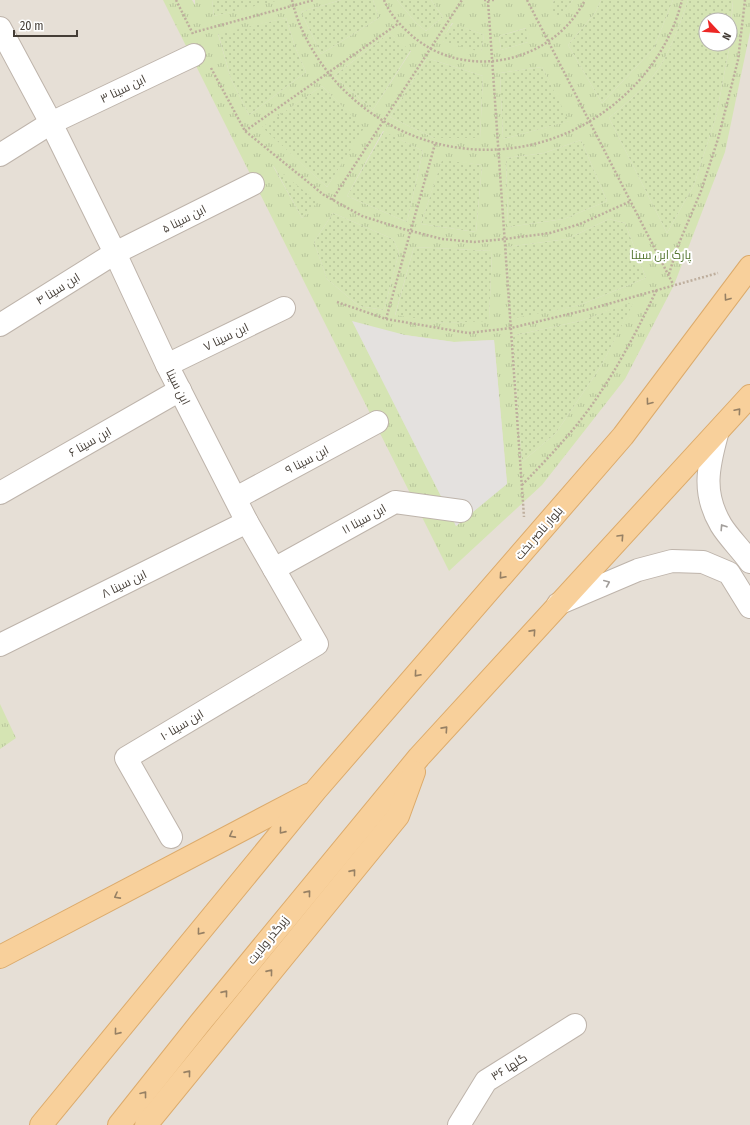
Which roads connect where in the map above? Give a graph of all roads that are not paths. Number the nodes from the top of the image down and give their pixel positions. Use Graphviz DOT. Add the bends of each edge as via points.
graph roads {
  1 [pos="0,28"];
  2 [pos="200,54"];
  3 [pos="51,123"];
  4 [pos="0,155"];
  5 [pos="253,184"];
  6 [pos="115,253"];
  7 [pos="750,267"];
  8 [pos="284,308"];
  9 [pos="0,325"];
  10 [pos="167,365"];
  11 [pos="180,390"];
  12 [pos="750,396"];
  13 [pos="377,422"];
  14 [pos="717,434"];
  15 [pos="0,493"];
  16 [pos="236,498"];
  17 [pos="462,511"];
  18 [pos="247,522"];
  19 [pos="749,558"];
  20 [pos="274,569"];
  21 [pos="729,573"];
  22 [pos="558,604"];
  23 [pos="750,607"];
  24 [pos="317,644"];
  25 [pos="0,645"];
  26 [pos="419,758"];
  27 [pos="316,790"];
  28 [pos="172,837"];
  29 [pos="0,958"];
  30 [pos="575,1025"];
  31 [pos="41,1125"];
  32 [pos="119,1125"];
  33 [pos="146,1125"];
  34 [pos="459,1125"];
  1 -- 3 [label="street, ابن سینا"];
  2 -- 3 [label="street, ابن سینا ۳"];
  3 -- 4 [label="street, ابن سینا ۳"];
  3 -- 6 [label="street, ابن سینا"];
  5 -- 6 [label="street, ابن سینا ۵"];
  6 -- 9 [label="street, ابن سینا ۴"];
  6 -- 10 [label="street, ابن سینا"];
  7 -- 27 [label="main road, بلوار ناصر بخت, one-way" via="623,436"];
  8 -- 10 [label="street, ابن سینا ۷"];
  10 -- 11 [label="street, ابن سینا"];
  11 -- 15 [label="street, ابن سینا ۶"];
  11 -- 16 [label="street, ابن سینا"];
  14 -- 12 [label="main road, one-way"];
  13 -- 16 [label="street, ابن سینا ۹"];
  19 -- 14 [label="street, one-way" via="721,524 710,494 708,470"];
  22 -- 14 [label="main road, one-way"];
  16 -- 18 [label="street, ابن سینا"];
  17 -- 20 [label="street, ابن سینا ۱۱" via="395,502"];
  18 -- 20 [label="street, ابن سینا"];
  18 -- 25 [label="street, ابن سینا ۸"];
  19 -- 21 [label="street"];
  20 -- 24 [label="street, ابن سینا"];
  22 -- 21 [label="street, one-way" via="638,570 672,561 703,562"];
  21 -- 23 [label="street"];
  26 -- 22 [label="main road, one-way"];
  24 -- 28 [label="street, ابن سینا ۱۰" via="126,758"];
  32 -- 26 [label="main road, زیرگذر ولایت, one-way"];
  33 -- 26 [label="main road, one-way" via="398,816"];
  27 -- 29 [label="main road, one-way"];
  27 -- 31 [label="main road, one-way"];
  30 -- 34 [label="street, ۳۶ گلها" via="486,1081"];
}
